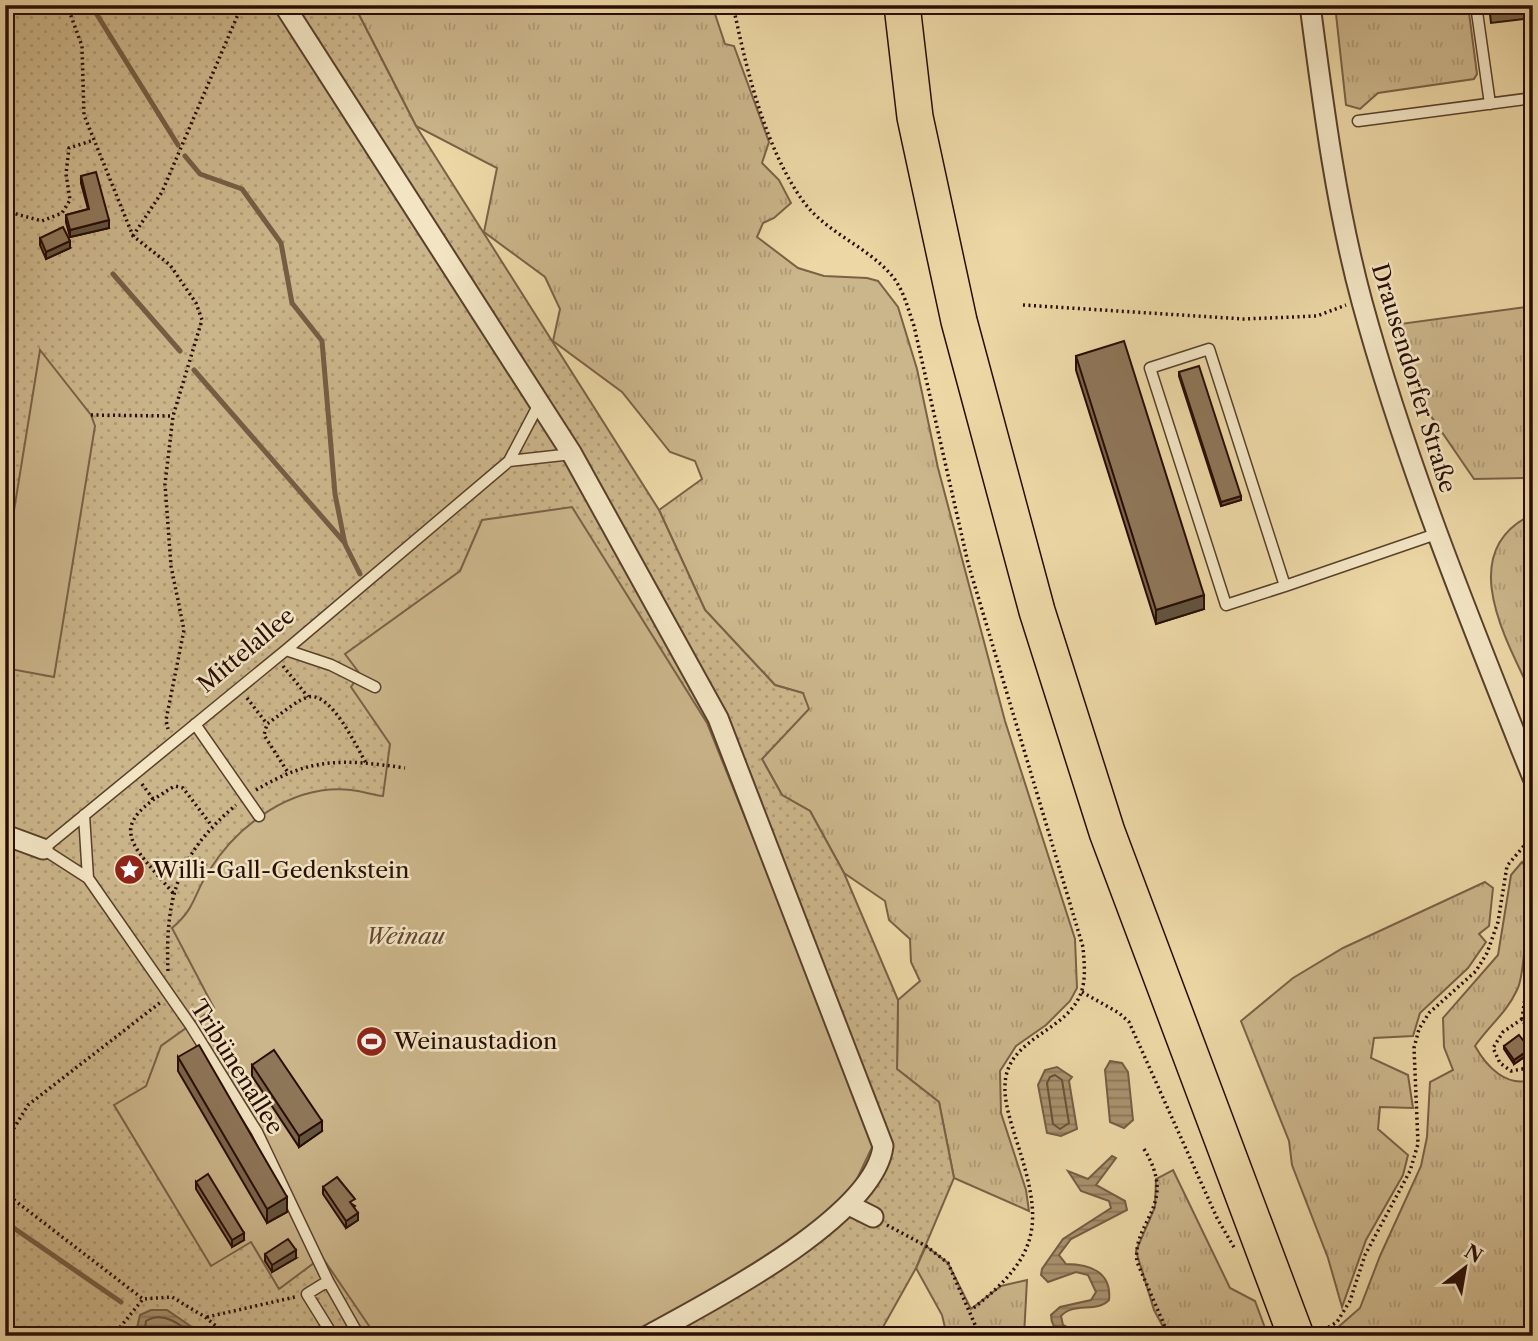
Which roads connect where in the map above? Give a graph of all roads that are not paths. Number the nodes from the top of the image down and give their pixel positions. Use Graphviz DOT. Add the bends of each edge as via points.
graph roads {
  1 [pos="284,5"];
  2 [pos="902,5"];
  3 [pos="1310,5"];
  4 [pos="1476,5"];
  5 [pos="1533,98"];
  6 [pos="1490,104"];
  7 [pos="1358,121"];
  8 [pos="540,402"];
  9 [pos="572,454"];
  10 [pos="509,461"];
  11 [pos="1436,534"];
  12 [pos="1285,586"];
  13 [pos="286,650"];
  14 [pos="375,687"];
  15 [pos="195,724"];
  16 [pos="1528,757"];
  17 [pos="1533,778"];
  18 [pos="84,815"];
  19 [pos="259,816"];
  20 [pos="5,835"];
  21 [pos="43,849"];
  22 [pos="88,878"];
  23 [pos="849,1205"];
  24 [pos="873,1217"];
  25 [pos="328,1280"];
  26 [pos="1300,1330"];
  27 [pos="332,1336"];
  28 [pos="359,1336"];
  29 [pos="648,1336"];
  1 -- 8 [label="street"];
  2 -- 26 [label="highway" via="915,117 959,321 1037,611 1107,832"];
  3 -- 11 [label="street, Drausendorfer Straße" via="1326,127 1362,300"];
  4 -- 6 [label="lane"];
  5 -- 6 [label="lane"];
  6 -- 7 [label="lane"];
  8 -- 9 [label="street"];
  8 -- 10 [label="lane, Mittelallee"];
  9 -- 10 [label="lane"];
  9 -- 23 [label="street" via="718,718 883,1146 881,1163"];
  10 -- 13 [label="lane, Mittelallee"];
  11 -- 12 [label="lane"];
  11 -- 16 [label="street, Drausendorfer Straße"];
  12 -- 12 [label="lane" via="1226,605 1150,368 1209,349"];
  13 -- 14 [label="lane"];
  13 -- 15 [label="lane, Mittelallee"];
  15 -- 18 [label="lane, Mittelallee"];
  15 -- 19 [label="lane"];
  16 -- 17 [label="street, Drausendorfer Straße"];
  18 -- 21 [label="lane, Mittelallee"];
  18 -- 22 [label="lane"];
  20 -- 21 [label="street"];
  21 -- 22 [label="lane, Tribünenallee"];
  22 -- 25 [label="lane, Tribünenallee" via="257,1132"];
  23 -- 24 [label="street"];
  23 -- 29 [label="street" via="797,1247"];
  25 -- 27 [label="lane" via="307,1294"];
  25 -- 28 [label="lane, Tribünenallee"];
}
